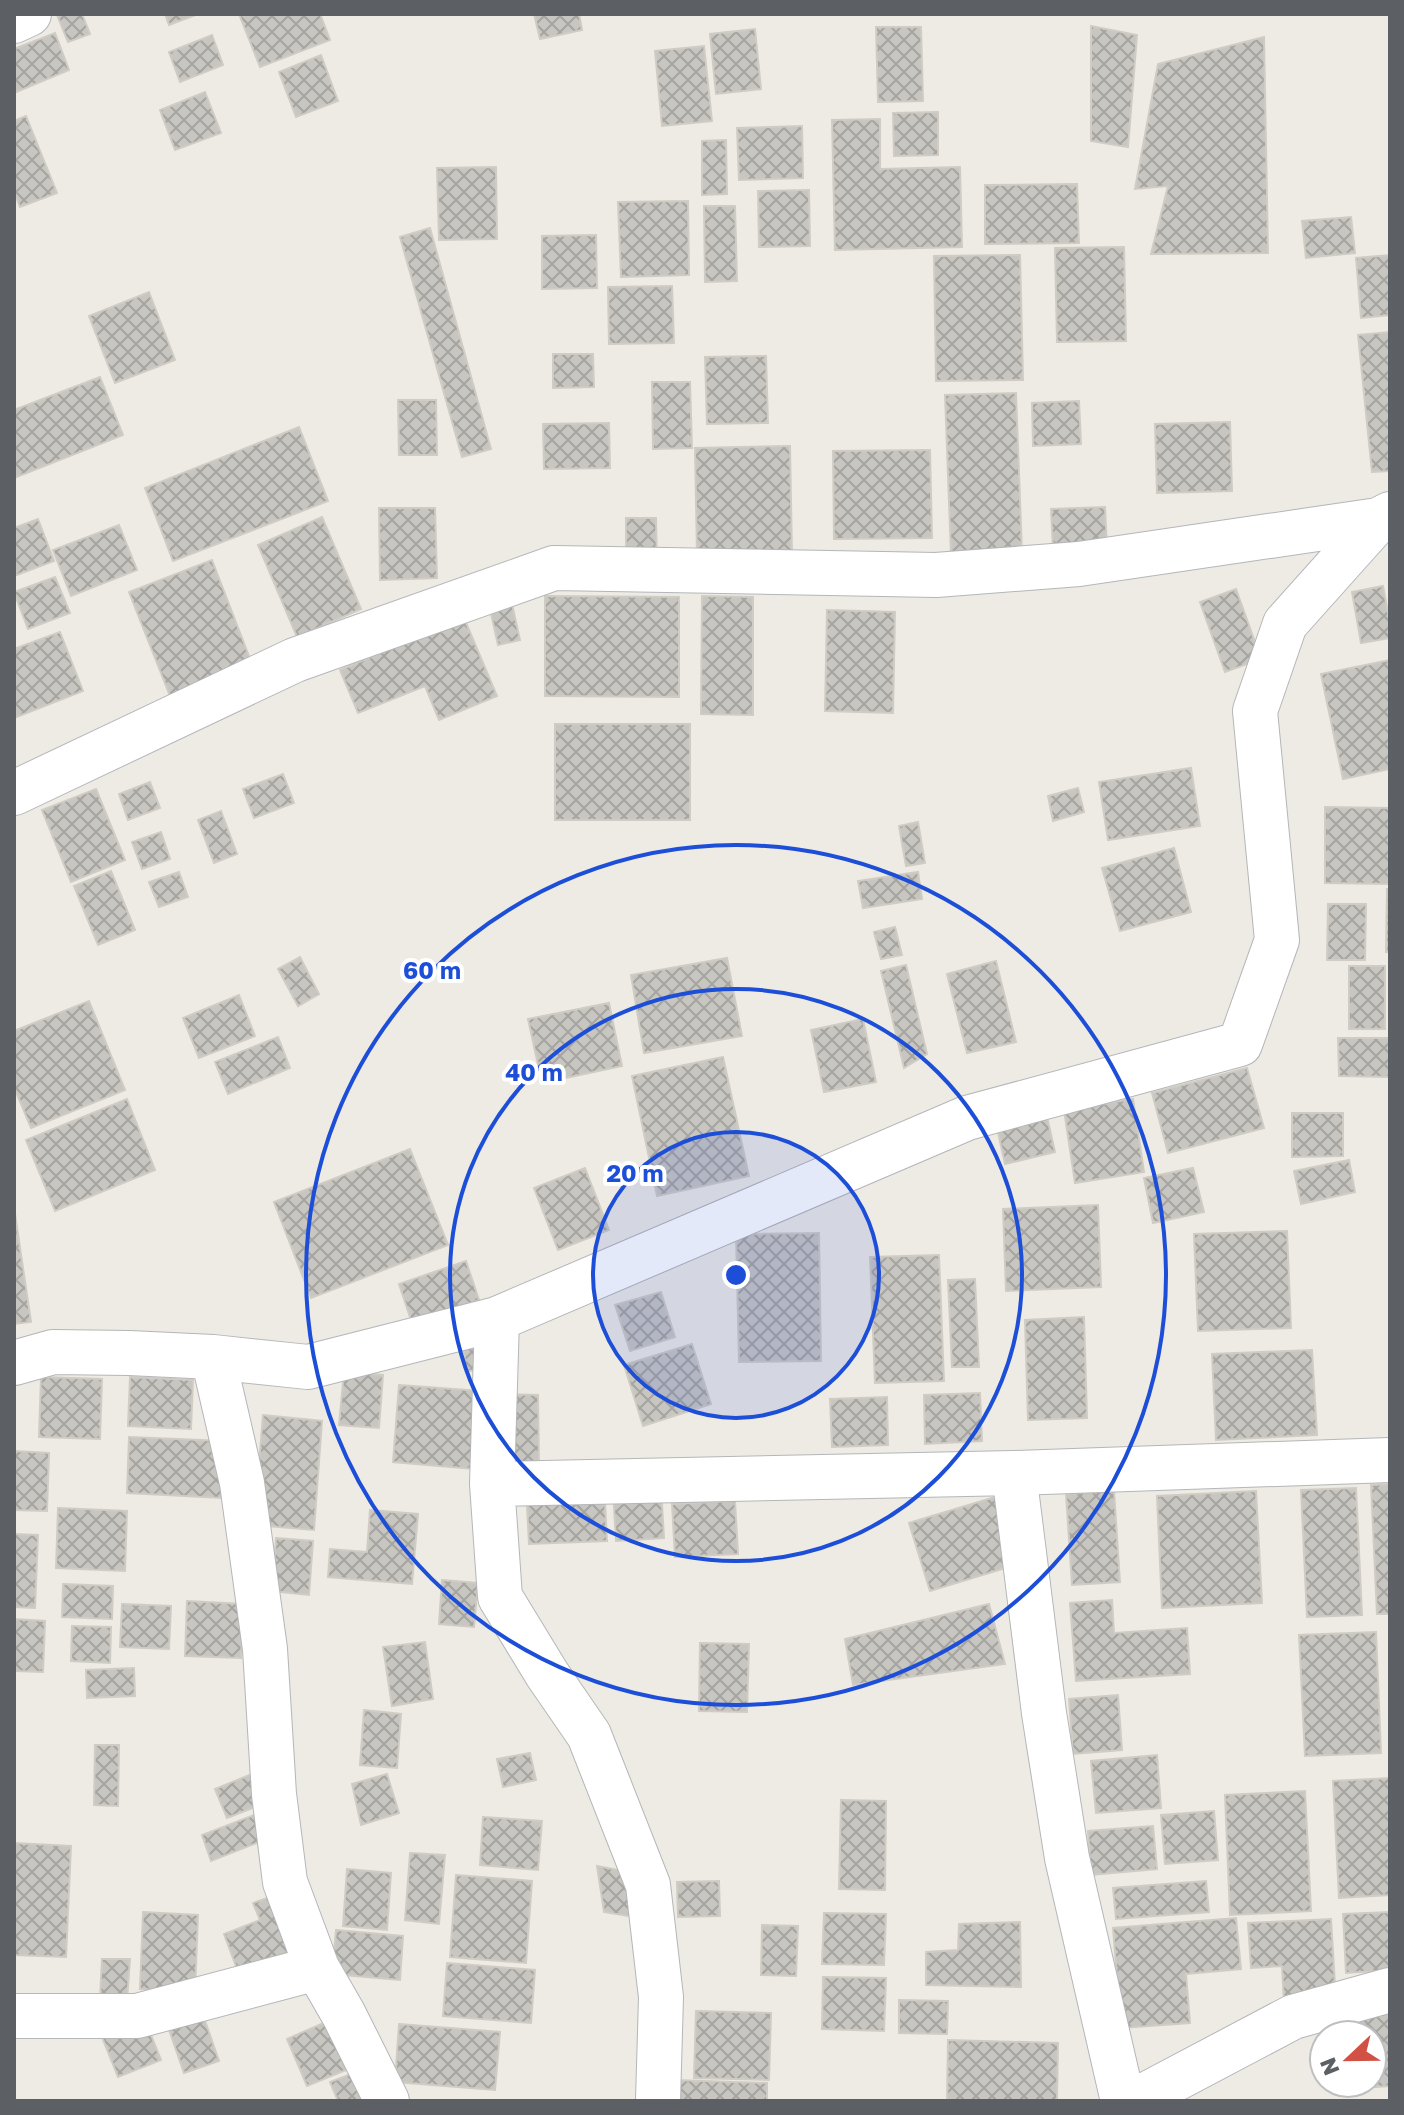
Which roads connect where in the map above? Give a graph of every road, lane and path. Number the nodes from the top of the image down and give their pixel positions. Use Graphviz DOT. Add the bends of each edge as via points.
graph roads {
  1 [pos="29,14"];
  2 [pos="14,21"];
  3 [pos="1384,517"];
  4 [pos="14,793"];
  5 [pos="497,1319"];
  6 [pos="213,1357"];
  7 [pos="14,1363"];
  8 [pos="1390,1460"];
  9 [pos="1014,1473"];
  10 [pos="492,1484"];
  11 [pos="317,1968"];
  12 [pos="1390,1990"];
  13 [pos="14,2016"];
  14 [pos="387,2101"];
  15 [pos="658,2101"];
  16 [pos="1123,2101"];
  17 [pos="1134,2101"];
  1 -- 2 [label="street"];
  3 -- 4 [label="street" via="1079,564 936,575 554,568 295,660"];
  3 -- 5 [label="street" via="1285,624 1255,711 1277,940 1240,1044 967,1118"];
  5 -- 6 [label="street" via="308,1367"];
  5 -- 10 [label="street"];
  6 -- 7 [label="street" via="53,1352"];
  6 -- 11 [label="street" via="242,1483 263,1634 285,1882"];
  8 -- 9 [label="street"];
  9 -- 10 [label="street"];
  9 -- 16 [label="street" via="1067,1858"];
  10 -- 15 [label="street" via="500,1597 589,1735 648,1885 661,1997"];
  11 -- 13 [label="street" via="137,2016"];
  11 -- 14 [label="street"];
  12 -- 17 [label="street" via="1293,2017"];
}
